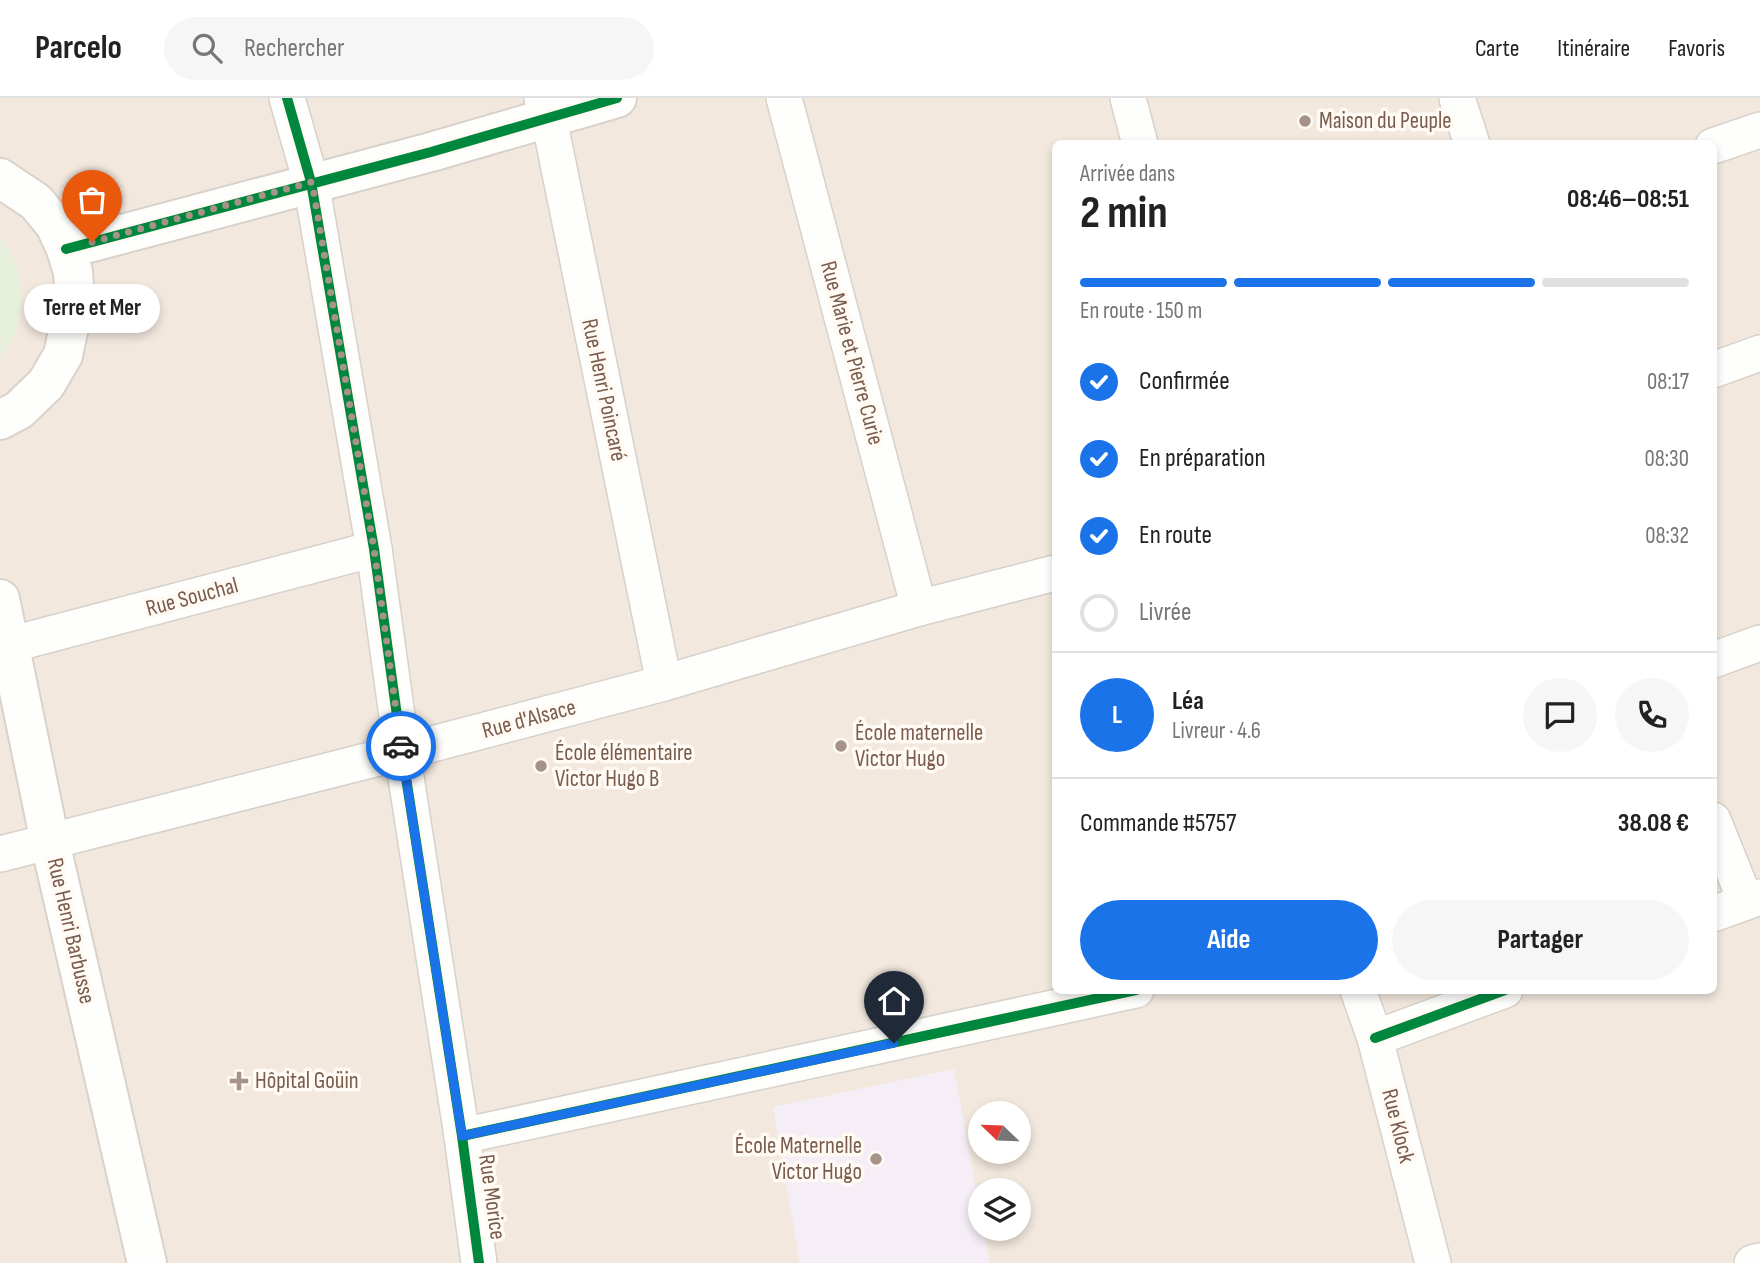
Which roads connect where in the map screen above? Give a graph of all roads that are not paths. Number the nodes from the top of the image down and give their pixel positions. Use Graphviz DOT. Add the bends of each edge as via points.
graph roads {
  1 [pos="287,98"];
  2 [pos="617,98"];
  3 [pos="784,98"];
  4 [pos="1128,98"];
  5 [pos="1457,98"];
  6 [pos="546,108"];
  7 [pos="1760,130"];
  8 [pos="1139,140"];
  9 [pos="1471,140"];
  10 [pos="1717,145"];
  11 [pos="0,178"];
  12 [pos="312,182"];
  13 [pos="66,248"];
  14 [pos="1760,353"];
  15 [pos="1717,369"];
  16 [pos="0,421"];
  17 [pos="374,549"];
  18 [pos="1052,574"];
  19 [pos="0,599"];
  20 [pos="919,608"];
  21 [pos="1760,643"];
  22 [pos="9,645"];
  23 [pos="1717,659"];
  24 [pos="664,683"];
  25 [pos="402,752"];
  26 [pos="1717,828"];
  27 [pos="50,842"];
  28 [pos="0,854"];
  29 [pos="1753,899"];
  30 [pos="1717,912"];
  31 [pos="1118,994"];
  32 [pos="1359,994"];
  33 [pos="1494,994"];
  34 [pos="1375,1038"];
  35 [pos="462,1136"];
  36 [pos="1760,1261"];
  37 [pos="146,1263"];
  38 [pos="479,1263"];
  39 [pos="1433,1263"];
  40 [pos="1752,1263"];
  1 -- 12 [label="street, Rue Morice"];
  2 -- 6 [label="main road"];
  3 -- 20 [label="street, Rue Marie et Pierre Curie"];
  4 -- 8 [label="street"];
  5 -- 9 [label="street"];
  6 -- 12 [label="main road"];
  6 -- 24 [label="street, Rue Henri Poincaré"];
  7 -- 10 [label="street"];
  11 -- 13 [label="main road" via="36,202"];
  12 -- 13 [label="main road"];
  12 -- 17 [label="street, Rue Morice"];
  13 -- 16 [label="main road" via="75,299 63,355 46,384"];
  14 -- 15 [label="street"];
  17 -- 22 [label="street, Rue Souchal"];
  17 -- 25 [label="street, Rue Morice"];
  18 -- 20 [label="street, Rue d'Alsace"];
  19 -- 22 [label="main road, Rue Henri Barbusse"];
  20 -- 24 [label="street, Rue d'Alsace"];
  21 -- 23 [label="street"];
  22 -- 27 [label="main road, Rue Henri Barbusse"];
  24 -- 25 [label="street, Rue d'Alsace"];
  25 -- 27 [label="street, Rue d'Alsace"];
  25 -- 35 [label="street, Rue Morice"];
  26 -- 29 [label="street"];
  27 -- 28 [label="street, Rue d'Alsace"];
  27 -- 37 [label="main road, Rue Henri Barbusse"];
  29 -- 30 [label="street"];
  31 -- 35 [label="street"];
  32 -- 34 [label="street, Rue Klock"];
  33 -- 34 [label="street"];
  34 -- 39 [label="street, Rue Klock"];
  35 -- 38 [label="street, Rue Morice"];
  36 -- 40 [label="street"];
}
